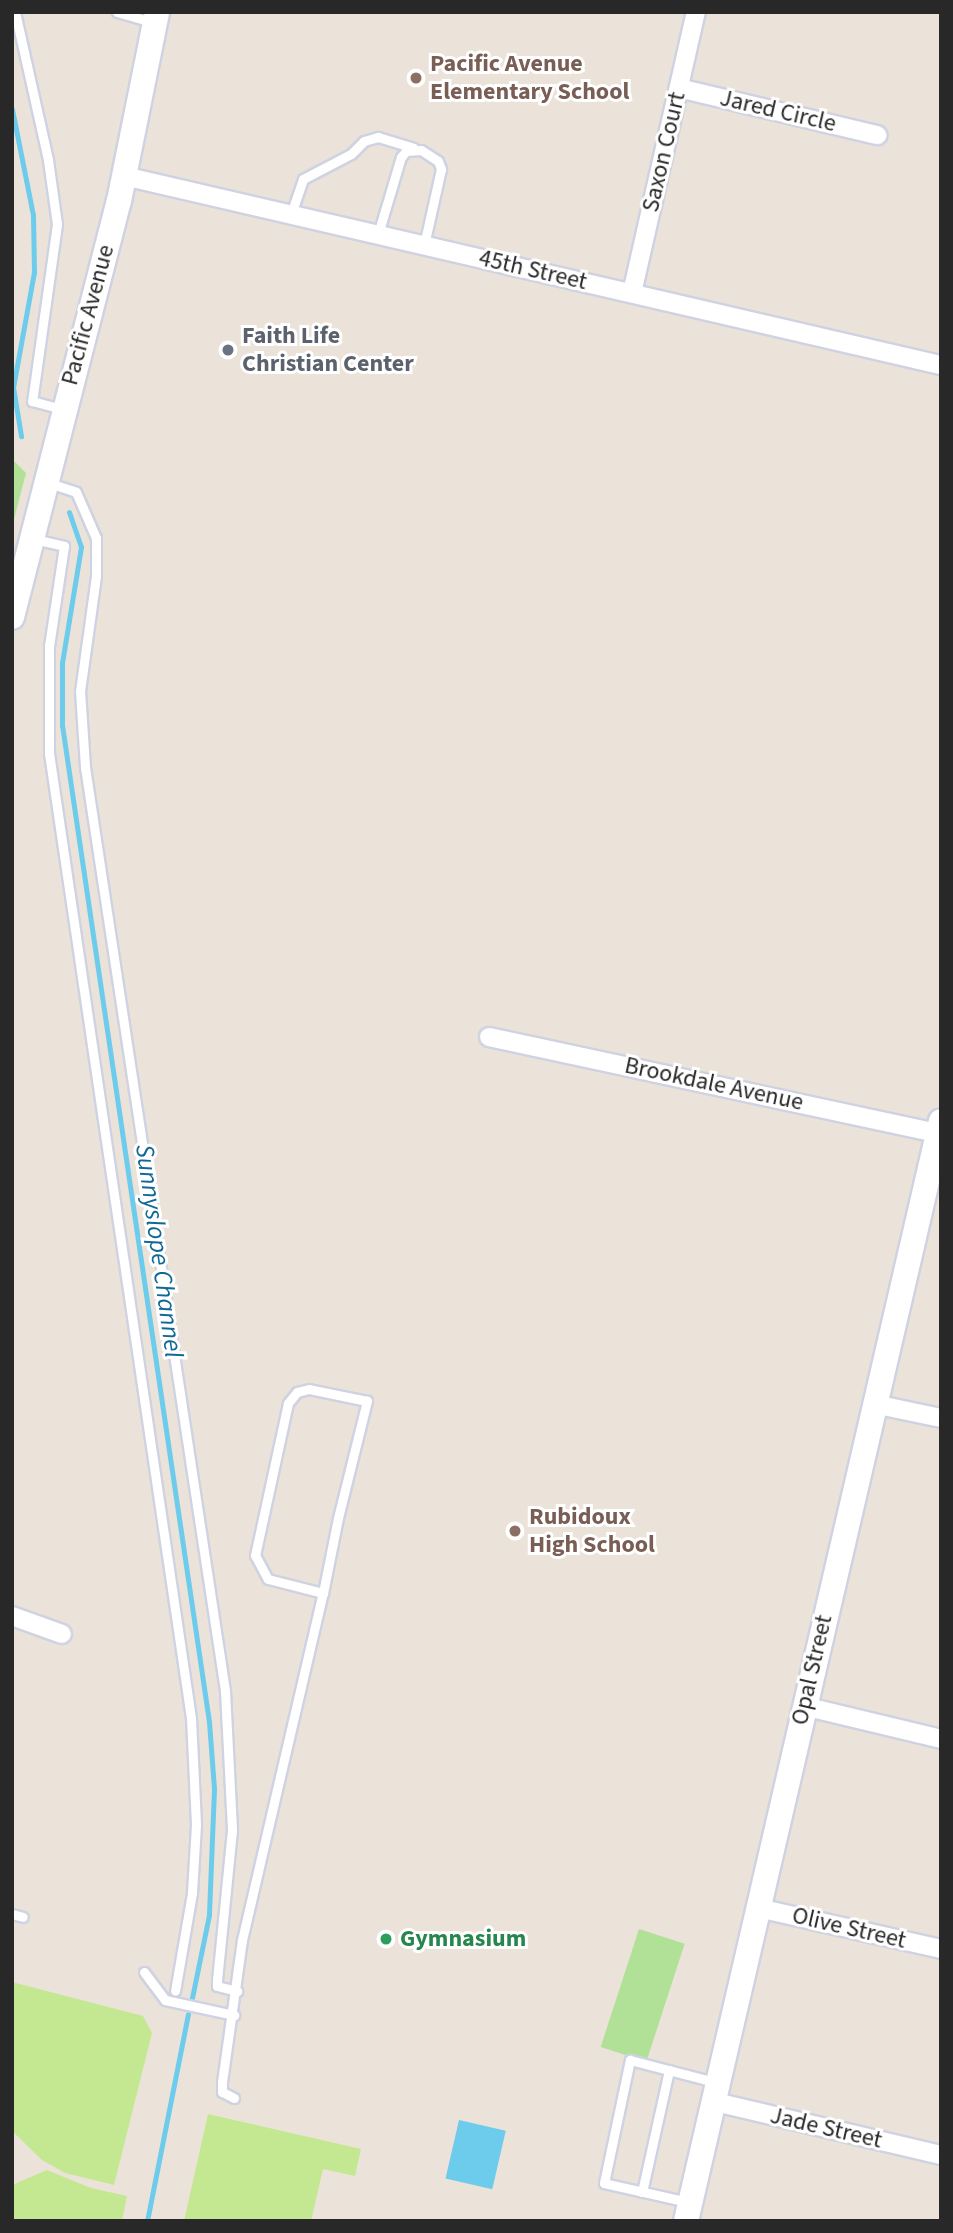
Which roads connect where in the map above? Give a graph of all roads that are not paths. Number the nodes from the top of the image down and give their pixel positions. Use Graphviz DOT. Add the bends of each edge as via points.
graph roads {
  1 [pos="15,12"];
  2 [pos="117,12"];
  3 [pos="696,12"];
  4 [pos="156,17"];
  5 [pos="679,88"];
  6 [pos="877,135"];
  7 [pos="421,150"];
  8 [pos="124,176"];
  9 [pos="291,214"];
  10 [pos="378,234"];
  11 [pos="424,245"];
  12 [pos="632,292"];
  13 [pos="941,365"];
  14 [pos="62,409"];
  15 [pos="44,481"];
  16 [pos="31,538"];
  17 [pos="12,617"];
  18 [pos="489,1037"];
  19 [pos="939,1127"];
  20 [pos="935,1168"];
  21 [pos="874,1404"];
  22 [pos="941,1419"];
  23 [pos="323,1593"];
  24 [pos="12,1616"];
  25 [pos="62,1634"];
  26 [pos="804,1706"];
  27 [pos="941,1739"];
  28 [pos="758,1908"];
  29 [pos="12,1914"];
  30 [pos="23,1917"];
  31 [pos="941,1950"];
  32 [pos="144,1972"];
  33 [pos="237,1991"];
  34 [pos="174,1992"];
  35 [pos="234,2015"];
  36 [pos="669,2070"];
  37 [pos="713,2092"];
  38 [pos="234,2098"];
  39 [pos="941,2155"];
  40 [pos="642,2192"];
  41 [pos="688,2212"];
  1 -- 14 [label="lane" via="48,160 57,224 32,401"];
  2 -- 4 [label="lane"];
  3 -- 5 [label="street, Saxon Court"];
  4 -- 8 [label="street, Pacific Avenue"];
  5 -- 6 [label="street, Jared Circle"];
  5 -- 12 [label="street, Saxon Court"];
  7 -- 9 [label="lane" via="378,138 365,141 351,154 303,179"];
  7 -- 10 [label="lane" via="406,151 401,157"];
  7 -- 11 [label="lane" via="439,161 441,169"];
  8 -- 9 [label="street, 45th Street"];
  8 -- 14 [label="street, Pacific Avenue"];
  9 -- 10 [label="street, 45th Street"];
  10 -- 11 [label="street, 45th Street"];
  11 -- 12 [label="street, 45th Street"];
  12 -- 13 [label="street, 45th Street"];
  14 -- 15 [label="street, Pacific Avenue"];
  15 -- 16 [label="street, Pacific Avenue"];
  15 -- 33 [label="lane" via="76,492 96,538 96,576 80,691 85,767 225,1691 232,1830 217,1986"];
  16 -- 17 [label="street, Pacific Avenue"];
  16 -- 34 [label="lane" via="64,546 49,646 49,753 191,1718 196,1825 193,1880"];
  18 -- 19 [label="street, Brookdale Avenue"];
  19 -- 20 [label="street, Opal Street"];
  20 -- 21 [label="street, Opal Street"];
  21 -- 22 [label="street"];
  21 -- 26 [label="street, Opal Street"];
  23 -- 23 [label="lane" via="268,1579 255,1556 288,1403 297,1392 309,1389 367,1401"];
  23 -- 33 [label="lane" via="242,1940"];
  24 -- 25 [label="street"];
  26 -- 27 [label="street"];
  26 -- 28 [label="street, Opal Street"];
  28 -- 31 [label="street, Olive Street"];
  28 -- 37 [label="street, Opal Street"];
  29 -- 30 [label="lane"];
  32 -- 35 [label="lane" via="165,2000"];
  33 -- 35 [label="lane"];
  35 -- 38 [label="lane" via="222,2092"];
  36 -- 37 [label="lane"];
  36 -- 40 [label="lane"];
  36 -- 40 [label="lane" via="630,2060 604,2183"];
  37 -- 39 [label="street, Jade Street"];
  37 -- 41 [label="street, Opal Street"];
  40 -- 41 [label="lane"];
}
